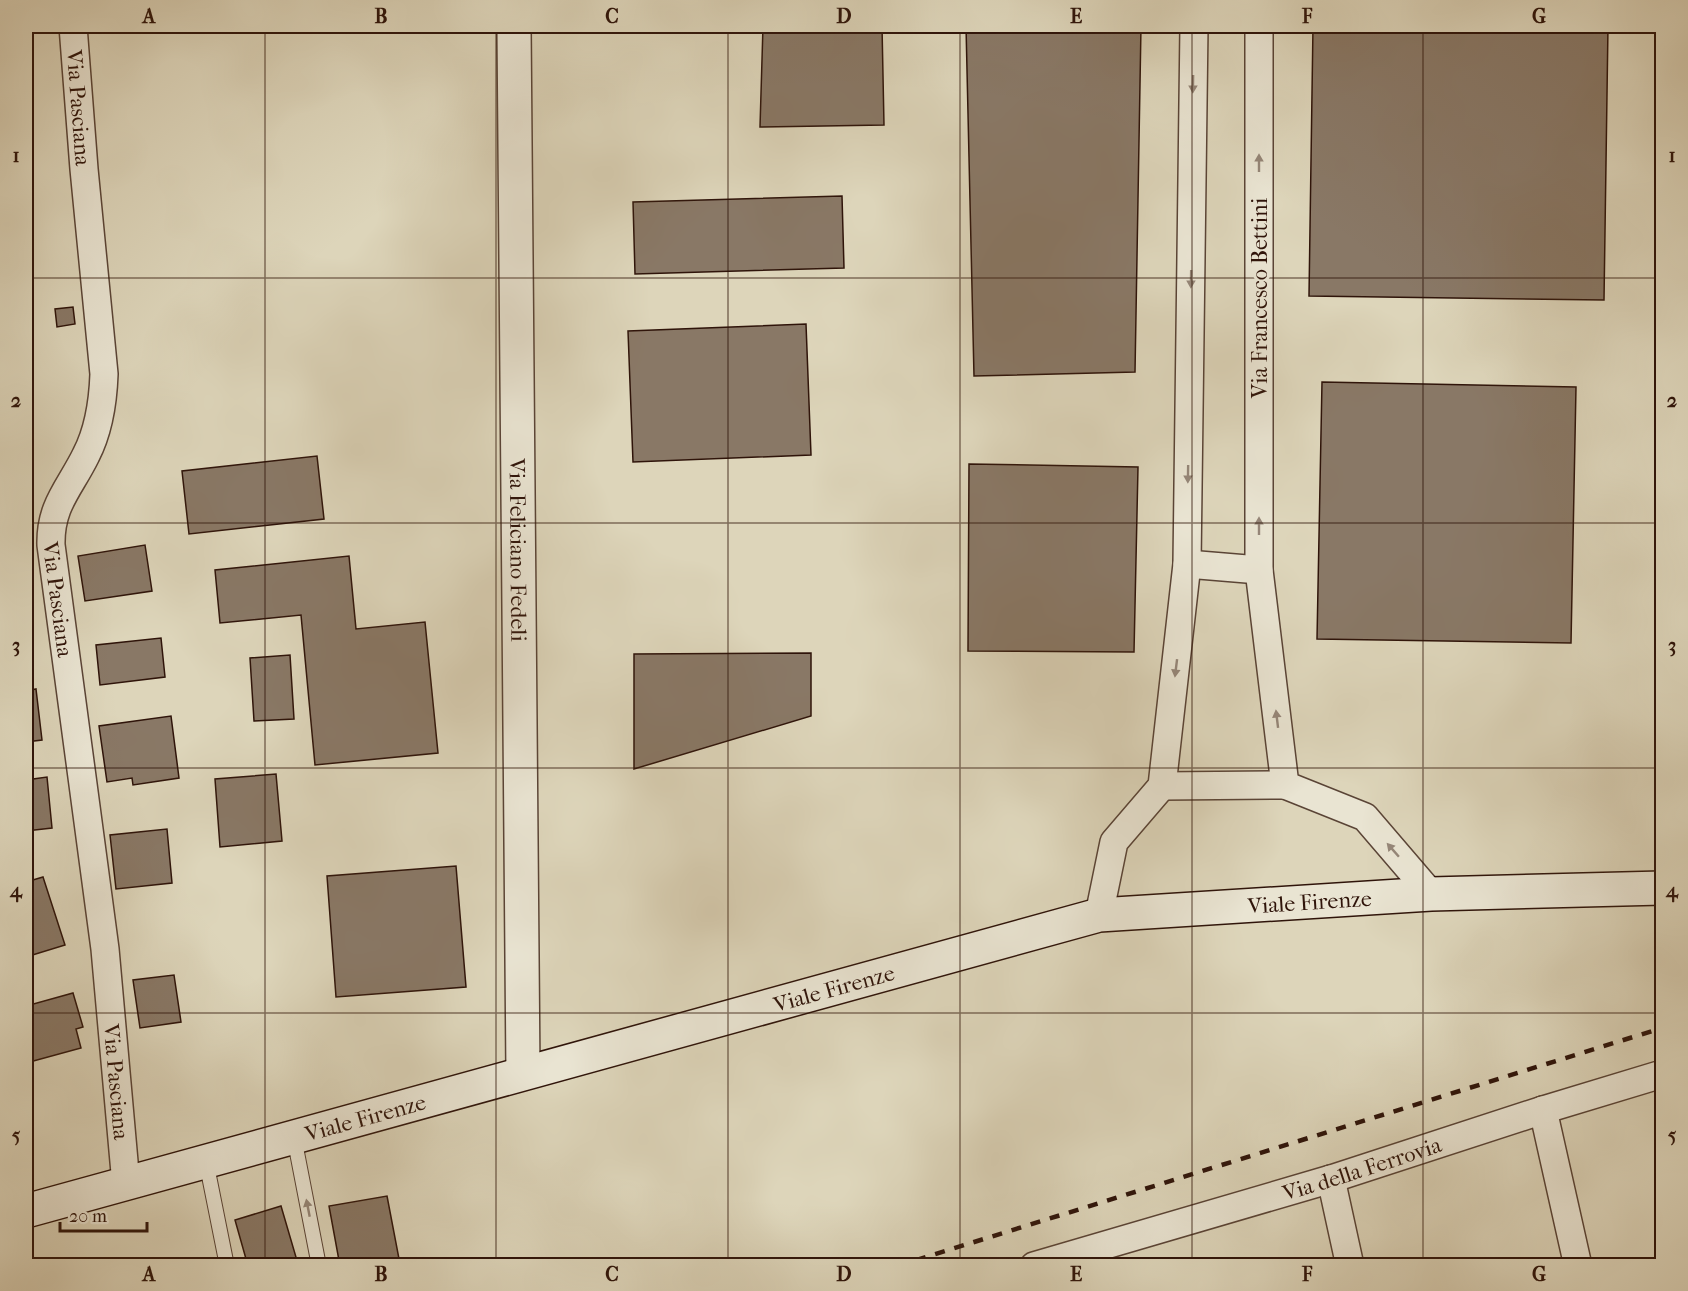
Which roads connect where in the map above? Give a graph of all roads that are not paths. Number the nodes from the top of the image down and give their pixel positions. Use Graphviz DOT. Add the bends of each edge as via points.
graph roads {
  1 [pos="73,26"];
  2 [pos="514,26"];
  3 [pos="1194,26"];
  4 [pos="1259,26"];
  5 [pos="1187,564"];
  6 [pos="1259,570"];
  7 [pos="1285,785"];
  8 [pos="1162,786"];
  9 [pos="1662,888"];
  10 [pos="1431,894"];
  11 [pos="1099,915"];
  12 [pos="523,1073"];
  13 [pos="1662,1074"];
  14 [pos="1542,1110"];
  15 [pos="294,1137"];
  16 [pos="206,1161"];
  17 [pos="1331,1179"];
  18 [pos="126,1184"];
  19 [pos="26,1211"];
  20 [pos="1061,1262"];
  21 [pos="227,1266"];
  22 [pos="319,1266"];
  23 [pos="1034,1266"];
  24 [pos="1350,1266"];
  25 [pos="1578,1266"];
  1 -- 18 [label="street, Via Pasciana" via="104,374 98,425 87,454 59,503 51,545 105,949"];
  2 -- 12 [label="main road, Via Feliciano Fedeli"];
  3 -- 5 [label="street, one-way"];
  6 -- 4 [label="street, Via Francesco Bettini, one-way"];
  5 -- 6 [label="street"];
  5 -- 8 [label="street, one-way"];
  7 -- 6 [label="street, Via Francesco Bettini, one-way"];
  7 -- 8 [label="street"];
  10 -- 7 [label="street, one-way" via="1365,817"];
  8 -- 11 [label="street" via="1114,842"];
  9 -- 10 [label="main road, Viale Firenze"];
  10 -- 11 [label="main road, Viale Firenze"];
  11 -- 12 [label="main road, Viale Firenze"];
  12 -- 15 [label="main road, Viale Firenze"];
  13 -- 14 [label="street, Via della Ferrovia"];
  14 -- 17 [label="street, Via della Ferrovia"];
  14 -- 25 [label="street"];
  15 -- 16 [label="main road, Viale Firenze"];
  22 -- 15 [label="lane, one-way"];
  16 -- 18 [label="main road, Viale Firenze"];
  16 -- 21 [label="lane"];
  17 -- 20 [label="street, Via della Ferrovia"];
  17 -- 24 [label="street"];
  18 -- 19 [label="main road, Viale Firenze"];
  20 -- 23 [label="street, Via della Ferrovia"];
}
